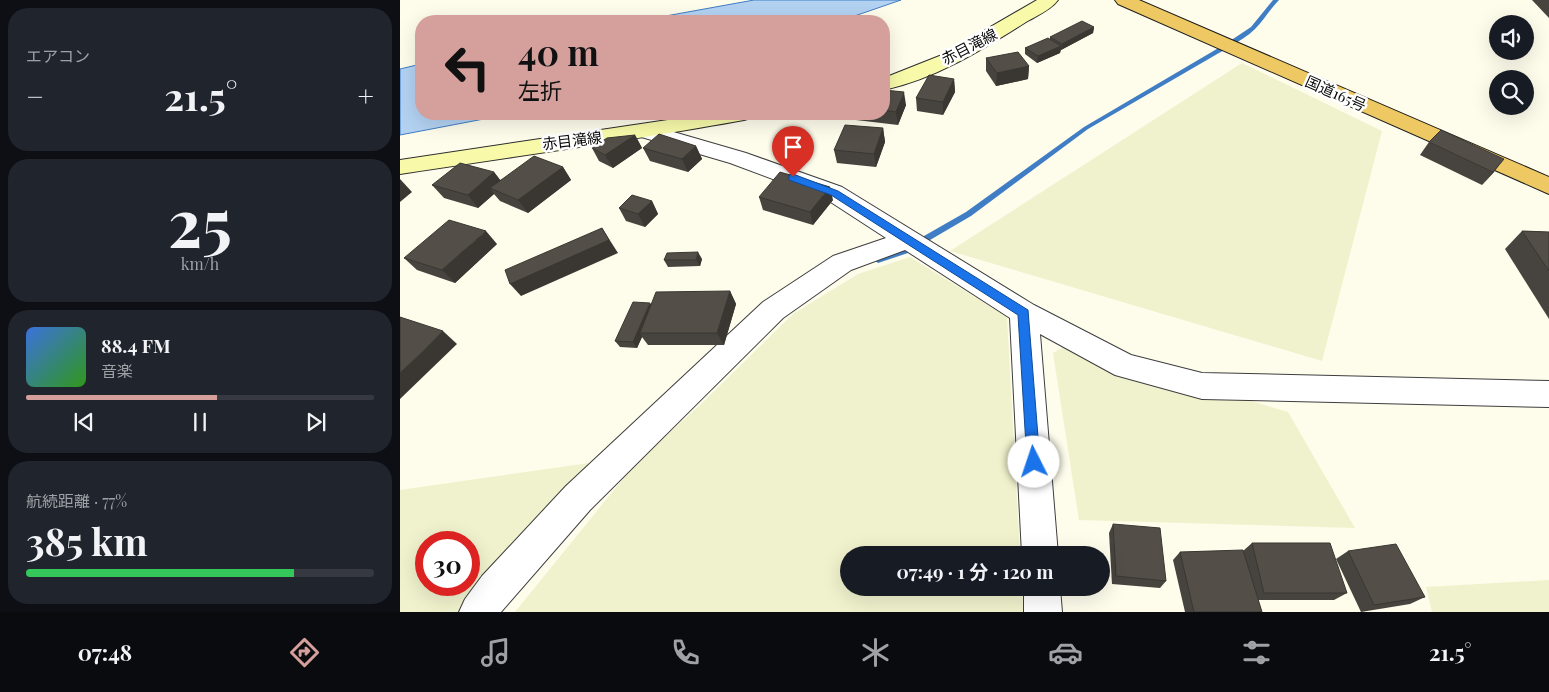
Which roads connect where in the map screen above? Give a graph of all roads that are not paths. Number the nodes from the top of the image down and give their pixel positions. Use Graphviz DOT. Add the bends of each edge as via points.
graph roads {
  1 [pos="1049,0"];
  2 [pos="1124,0"];
  3 [pos="890,82"];
  4 [pos="709,120"];
  5 [pos="646,131"];
  6 [pos="400,167"];
  7 [pos="1549,186"];
  8 [pos="906,240"];
  9 [pos="1024,313"];
  10 [pos="1549,394"];
  11 [pos="1039,546"];
  12 [pos="1043,596"];
  13 [pos="478,612"];
  14 [pos="1044,612"];
  1 -- 3 [label="main road, 赤目滝線" via="953,56"];
  2 -- 7 [label="highway, 国道165号"];
  4 -- 5 [label="main road, 赤目滝線"];
  5 -- 6 [label="main road, 赤目滝線"];
  5 -- 8 [label="street" via="738,158 834,193"];
  8 -- 9 [label="street"];
  8 -- 13 [label="street" via="842,263 773,310 578,498"];
  9 -- 10 [label="street" via="1125,366 1202,386"];
  9 -- 11 [label="street"];
  12 -- 14 [label="street"];
}
